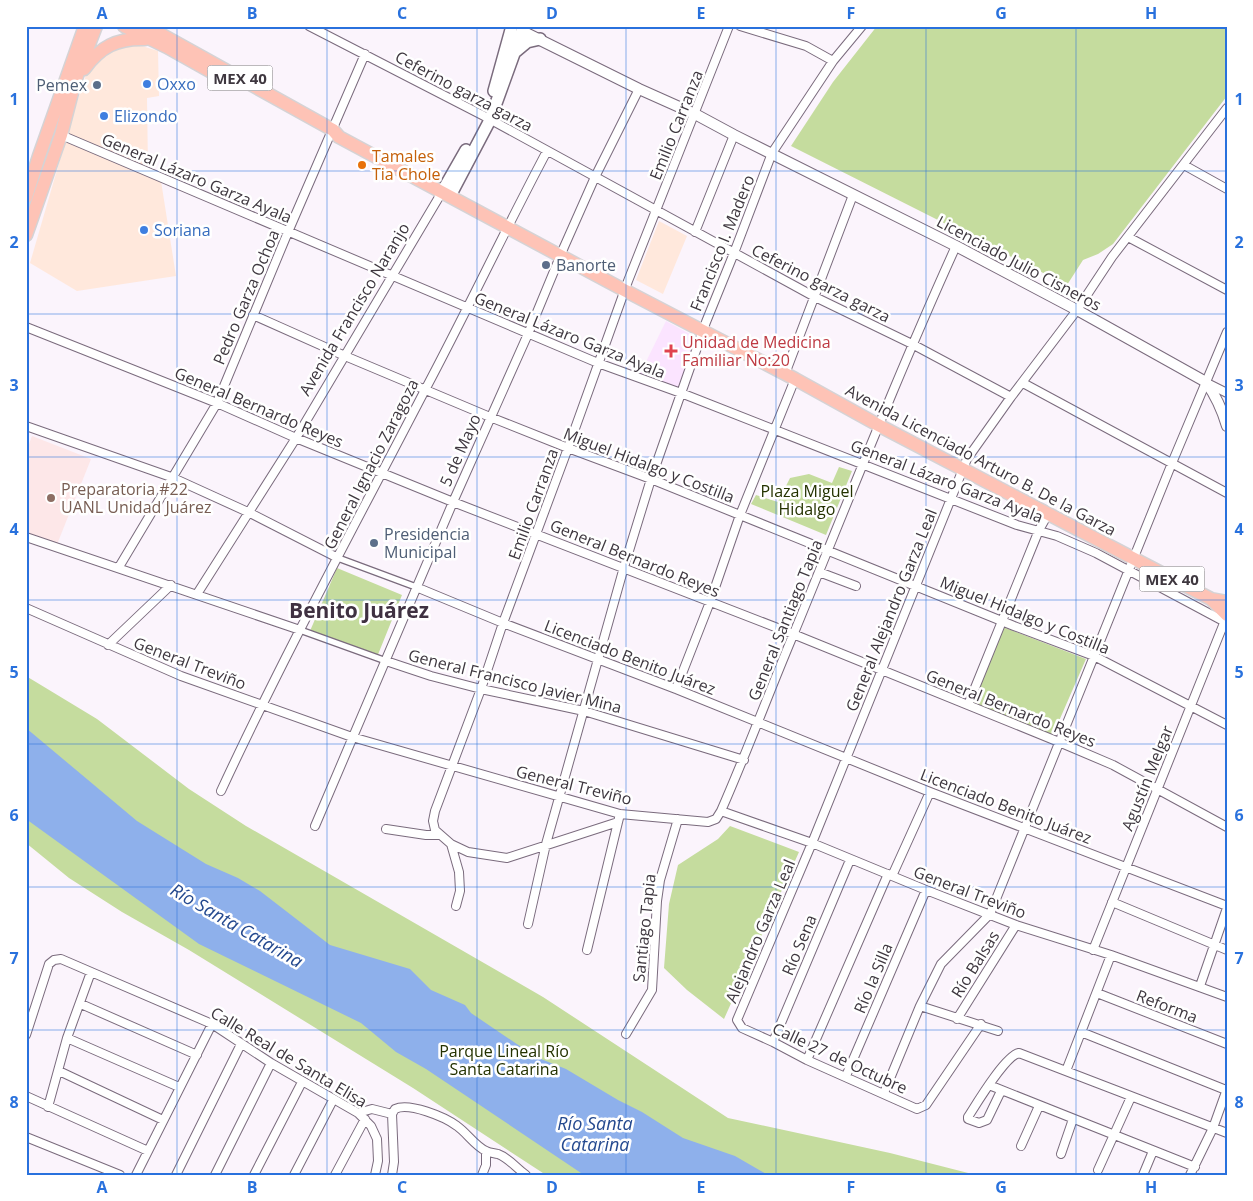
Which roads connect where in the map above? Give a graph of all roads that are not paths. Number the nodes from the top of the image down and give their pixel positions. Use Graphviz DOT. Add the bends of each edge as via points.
graph roads {
  1 [pos="75,26"];
  2 [pos="85,26"];
  3 [pos="96,26"];
  4 [pos="124,26"];
  5 [pos="146,26"];
  6 [pos="309,26"];
  7 [pos="729,26"];
  8 [pos="740,26"];
  9 [pos="862,26"];
  10 [pos="518,27"];
  11 [pos="151,39"];
  12 [pos="540,40"];
  13 [pos="79,44"];
  14 [pos="365,54"];
  15 [pos="514,54"];
  16 [pos="833,61"];
  17 [pos="75,81"];
  18 [pos="640,89"];
  19 [pos="1227,108"];
  20 [pos="695,114"];
  21 [pos="487,118"];
  22 [pos="61,135"];
  23 [pos="334,135"];
  24 [pos="734,135"];
  25 [pos="547,151"];
  26 [pos="772,153"];
  27 [pos="45,158"];
  28 [pos="1184,165"];
  29 [pos="596,177"];
  30 [pos="1227,189"];
  31 [pos="446,194"];
  32 [pos="852,195"];
  33 [pos="26,197"];
  34 [pos="657,211"];
  35 [pos="506,228"];
  36 [pos="288,232"];
  37 [pos="695,232"];
  38 [pos="26,235"];
  39 [pos="1128,237"];
  40 [pos="956,246"];
  41 [pos="734,253"];
  42 [pos="561,256"];
  43 [pos="393,276"];
  44 [pos="624,290"];
  45 [pos="1227,290"];
  46 [pos="815,296"];
  47 [pos="466,308"];
  48 [pos="1077,310"];
  49 [pos="253,315"];
  50 [pos="26,327"];
  51 [pos="702,332"];
  52 [pos="1227,332"];
  53 [pos="528,334"];
  54 [pos="912,344"];
  55 [pos="344,356"];
  56 [pos="598,363"];
  57 [pos="790,377"];
  58 [pos="1206,382"];
  59 [pos="1022,383"];
  60 [pos="425,390"];
  61 [pos="681,393"];
  62 [pos="1227,393"];
  63 [pos="1011,397"];
  64 [pos="217,403"];
  65 [pos="490,417"];
  66 [pos="26,426"];
  67 [pos="880,426"];
  68 [pos="1227,426"];
  69 [pos="774,430"];
  70 [pos="296,438"];
  71 [pos="568,448"];
  72 [pos="1172,463"];
  73 [pos="862,464"];
  74 [pos="962,468"];
  75 [pos="381,472"];
  76 [pos="171,477"];
  77 [pos="651,479"];
  78 [pos="1227,493"];
  79 [pos="950,498"];
  80 [pos="453,502"];
  81 [pos="250,513"];
  82 [pos="1048,514"];
  83 [pos="740,516"];
  84 [pos="1039,530"];
  85 [pos="537,534"];
  86 [pos="26,537"];
  87 [pos="829,550"];
  88 [pos="338,558"];
  89 [pos="1132,564"];
  90 [pos="119,567"];
  91 [pos="624,568"];
  92 [pos="819,572"];
  93 [pos="171,585"];
  94 [pos="916,585"];
  95 [pos="856,586"];
  96 [pos="416,588"];
  97 [pos="197,594"];
  98 [pos="1211,599"];
  99 [pos="710,602"];
  100 [pos="1227,602"];
  101 [pos="26,608"];
  102 [pos="1226,619"];
  103 [pos="1002,620"];
  104 [pos="502,623"];
  105 [pos="300,630"];
  106 [pos="793,634"];
  107 [pos="108,645"];
  108 [pos="1094,656"];
  109 [pos="598,659"];
  110 [pos="386,661"];
  111 [pos="882,670"];
  112 [pos="481,689"];
  113 [pos="676,689"];
  114 [pos="262,705"];
  115 [pos="968,705"];
  116 [pos="1190,706"];
  117 [pos="584,711"];
  118 [pos="759,722"];
  119 [pos="1227,725"];
  120 [pos="352,737"];
  121 [pos="1059,742"];
  122 [pos="847,758"];
  123 [pos="744,760"];
  124 [pos="451,766"];
  125 [pos="1158,788"];
  126 [pos="221,791"];
  127 [pos="930,792"];
  128 [pos="560,798"];
  129 [pos="721,811"];
  130 [pos="619,818"];
  131 [pos="678,819"];
  132 [pos="315,826"];
  133 [pos="1227,827"];
  134 [pos="1024,828"];
  135 [pos="386,829"];
  136 [pos="440,835"];
  137 [pos="812,843"];
  138 [pos="451,844"];
  139 [pos="546,844"];
  140 [pos="850,860"];
  141 [pos="1126,866"];
  142 [pos="890,875"];
  143 [pos="926,890"];
  144 [pos="1112,902"];
  145 [pos="456,906"];
  146 [pos="1227,907"];
  147 [pos="990,914"];
  148 [pos="528,924"];
  149 [pos="1016,925"];
  150 [pos="1213,945"];
  151 [pos="587,950"];
  152 [pos="1093,950"];
  153 [pos="1227,950"];
  154 [pos="1111,955"];
  155 [pos="92,972"];
  156 [pos="1200,986"];
  157 [pos="1097,993"];
  158 [pos="1227,997"];
  159 [pos="81,1004"];
  160 [pos="920,1006"];
  161 [pos="957,1019"];
  162 [pos="212,1024"];
  163 [pos="981,1024"];
  164 [pos="742,1028"];
  165 [pos="998,1031"];
  166 [pos="1081,1032"];
  167 [pos="626,1034"];
  168 [pos="26,1035"];
  169 [pos="67,1038"];
  170 [pos="773,1042"];
  171 [pos="241,1044"];
  172 [pos="1227,1044"];
  173 [pos="197,1055"];
  174 [pos="807,1060"];
  175 [pos="270,1063"];
  176 [pos="59,1071"];
  177 [pos="1066,1071"];
  178 [pos="846,1076"];
  179 [pos="302,1082"];
  180 [pos="989,1085"];
  181 [pos="179,1086"];
  182 [pos="1226,1090"];
  183 [pos="1001,1091"];
  184 [pos="884,1093"];
  185 [pos="26,1096"];
  186 [pos="1131,1097"];
  187 [pos="333,1100"];
  188 [pos="1039,1106"];
  189 [pos="48,1107"];
  190 [pos="358,1113"];
  191 [pos="392,1114"];
  192 [pos="365,1119"];
  193 [pos="1073,1119"];
  194 [pos="163,1120"];
  195 [pos="1213,1128"];
  196 [pos="1227,1133"];
  197 [pos="1114,1135"];
  198 [pos="26,1137"];
  199 [pos="1021,1146"];
  200 [pos="148,1151"];
  201 [pos="486,1151"];
  202 [pos="1153,1151"];
  203 [pos="1060,1154"];
  204 [pos="1195,1167"];
  205 [pos="1098,1170"];
  206 [pos="120,1175"];
  207 [pos="136,1175"];
  208 [pos="176,1175"];
  209 [pos="215,1175"];
  210 [pos="254,1175"];
  211 [pos="294,1175"];
  212 [pos="335,1175"];
  213 [pos="375,1175"];
  214 [pos="392,1175"];
  215 [pos="482,1175"];
  216 [pos="526,1175"];
  217 [pos="1143,1175"];
  218 [pos="1190,1175"];
  1 -- 13 [label="main road"];
  2 -- 13 [label="main road"];
  3 -- 17 [label="main road"];
  4 -- 11 [label="main road, Avenida Licenciado Arturo B. De la Garza / MEX 40"];
  5 -- 23 [label="main road, Avenida Licenciado Arturo B. De la Garza / MEX 40"];
  6 -- 14 [label="street, Ceferino garza garza"];
  7 -- 20 [label="street, Emilio Carranza"];
  8 -- 16 [label="street" via="806,46"];
  9 -- 16 [label="street, Francisco I. Madero"];
  10 -- 12 [label="street, Licenciado Julio Cisneros"];
  10 -- 15 [label="main road, Avenida Francisco Naranjo"];
  10 -- 21 [label="main road, Avenida Francisco Naranjo"];
  11 -- 17 [label="main road" via="131,38 105,48 93,56"];
  11 -- 23 [label="main road, Avenida Licenciado Arturo B. De la Garza / MEX 40"];
  12 -- 15 [label="main road" via="527,42"];
  12 -- 18 [label="street, Licenciado Julio Cisneros"];
  13 -- 27 [label="main road"];
  14 -- 21 [label="street, Ceferino garza garza"];
  14 -- 23 [label="street, Pedro Garza Ochoa"];
  15 -- 21 [label="main road, Avenida Francisco Naranjo"];
  16 -- 26 [label="street, Francisco I. Madero"];
  17 -- 22 [label="main road"];
  18 -- 20 [label="street, Licenciado Julio Cisneros"];
  18 -- 29 [label="street, 5 de Mayo"];
  19 -- 28 [label="street, General Alejandro Garza Leal"];
  20 -- 24 [label="street, Licenciado Julio Cisneros"];
  20 -- 34 [label="street, Emilio Carranza"];
  21 -- 25 [label="street, Ceferino garza garza"];
  21 -- 31 [label="main road, Avenida Francisco Naranjo"];
  22 -- 27 [label="main road"];
  22 -- 36 [label="street, General Lázaro Garza Ayala"];
  23 -- 31 [label="main road, Avenida Licenciado Arturo B. De la Garza / MEX 40"];
  23 -- 36 [label="street, Pedro Garza Ochoa"];
  24 -- 26 [label="street, Licenciado Julio Cisneros"];
  24 -- 37 [label="street"];
  25 -- 29 [label="street, Ceferino garza garza"];
  25 -- 35 [label="street, General Ignacio Zaragoza"];
  26 -- 32 [label="street, Licenciado Julio Cisneros"];
  26 -- 41 [label="street, Francisco I. Madero"];
  27 -- 33 [label="main road"];
  27 -- 38 [label="main road"];
  28 -- 30 [label="street"];
  28 -- 39 [label="street, General Alejandro Garza Leal"];
  29 -- 34 [label="street, Ceferino garza garza"];
  29 -- 42 [label="street, 5 de Mayo"];
  31 -- 35 [label="main road, Avenida Licenciado Arturo B. De la Garza / MEX 40"];
  31 -- 43 [label="street, Avenida Francisco Naranjo"];
  32 -- 40 [label="street, Licenciado Julio Cisneros"];
  32 -- 46 [label="street"];
  34 -- 37 [label="street, Ceferino garza garza"];
  34 -- 44 [label="street, Emilio Carranza"];
  35 -- 42 [label="main road, Avenida Licenciado Arturo B. De la Garza / MEX 40"];
  35 -- 47 [label="street, General Ignacio Zaragoza"];
  36 -- 43 [label="street, General Lázaro Garza Ayala"];
  36 -- 49 [label="street, Pedro Garza Ochoa"];
  37 -- 41 [label="street, Ceferino garza garza"];
  39 -- 45 [label="street"];
  39 -- 48 [label="street, General Alejandro Garza Leal"];
  40 -- 48 [label="street, Licenciado Julio Cisneros"];
  40 -- 54 [label="street, General Santiago Tapia"];
  41 -- 46 [label="street, Ceferino garza garza"];
  41 -- 51 [label="street, Francisco I. Madero"];
  42 -- 44 [label="main road, Avenida Licenciado Arturo B. De la Garza / MEX 40"];
  42 -- 53 [label="street, 5 de Mayo"];
  43 -- 47 [label="street, General Lázaro Garza Ayala"];
  43 -- 55 [label="street, Avenida Francisco Naranjo"];
  44 -- 51 [label="main road, Avenida Licenciado Arturo B. De la Garza / MEX 40"];
  44 -- 56 [label="street, Emilio Carranza"];
  46 -- 54 [label="street, Ceferino garza garza"];
  46 -- 57 [label="street"];
  47 -- 53 [label="street, General Lázaro Garza Ayala"];
  47 -- 60 [label="street, General Ignacio Zaragoza"];
  48 -- 58 [label="street, Licenciado Julio Cisneros"];
  48 -- 59 [label="street, General Alejandro Garza Leal"];
  49 -- 55 [label="street, Miguel Hidalgo y Costilla"];
  49 -- 64 [label="street, Pedro Garza Ochoa"];
  50 -- 64 [label="street, General Bernardo Reyes"];
  51 -- 57 [label="main road, Avenida Licenciado Arturo B. De la Garza / MEX 40"];
  51 -- 61 [label="street, Francisco I. Madero"];
  52 -- 58 [label="street"];
  53 -- 56 [label="street, General Lázaro Garza Ayala"];
  53 -- 65 [label="street, 5 de Mayo"];
  54 -- 63 [label="street, Ceferino garza garza"];
  54 -- 67 [label="street, General Santiago Tapia"];
  55 -- 60 [label="street, Miguel Hidalgo y Costilla"];
  55 -- 70 [label="street, Avenida Francisco Naranjo"];
  56 -- 61 [label="street, General Lázaro Garza Ayala"];
  56 -- 71 [label="street, Emilio Carranza"];
  57 -- 67 [label="main road, Avenida Licenciado Arturo B. De la Garza / MEX 40"];
  57 -- 69 [label="street"];
  58 -- 62 [label="street"];
  58 -- 68 [label="street, Licenciado Julio Cisneros" via="1215,394"];
  58 -- 72 [label="street"];
  59 -- 63 [label="street, General Alejandro Garza Leal"];
  59 -- 72 [label="street"];
  60 -- 65 [label="street, Miguel Hidalgo y Costilla"];
  60 -- 75 [label="street, General Ignacio Zaragoza"];
  61 -- 69 [label="street, General Lázaro Garza Ayala"];
  61 -- 77 [label="street, Francisco I. Madero"];
  63 -- 74 [label="street, General Alejandro Garza Leal"];
  64 -- 70 [label="street, General Bernardo Reyes"];
  64 -- 76 [label="street, Pedro Garza Ochoa"];
  65 -- 71 [label="street, Miguel Hidalgo y Costilla"];
  65 -- 80 [label="street, 5 de Mayo"];
  66 -- 76 [label="street, Licenciado Benito Juárez"];
  67 -- 73 [label="street, General Santiago Tapia"];
  67 -- 74 [label="main road, Avenida Licenciado Arturo B. De la Garza / MEX 40"];
  69 -- 73 [label="street, General Lázaro Garza Ayala"];
  69 -- 83 [label="street"];
  70 -- 75 [label="street, General Bernardo Reyes"];
  70 -- 81 [label="street, Avenida Francisco Naranjo"];
  71 -- 77 [label="street, Miguel Hidalgo y Costilla"];
  71 -- 85 [label="street, Emilio Carranza"];
  72 -- 78 [label="street"];
  72 -- 89 [label="street"];
  73 -- 79 [label="street, General Lázaro Garza Ayala"];
  73 -- 87 [label="street, General Santiago Tapia"];
  74 -- 79 [label="street, General Alejandro Garza Leal"];
  74 -- 82 [label="main road, Avenida Licenciado Arturo B. De la Garza / MEX 40"];
  75 -- 80 [label="street, General Bernardo Reyes"];
  75 -- 88 [label="street, General Ignacio Zaragoza"];
  76 -- 81 [label="street, Licenciado Benito Juárez"];
  76 -- 90 [label="street, Pedro Garza Ochoa"];
  77 -- 83 [label="street, Miguel Hidalgo y Costilla"];
  77 -- 91 [label="street, Francisco I. Madero"];
  79 -- 84 [label="street, General Lázaro Garza Ayala" via="1017,525"];
  79 -- 94 [label="street, General Alejandro Garza Leal"];
  80 -- 85 [label="street, General Bernardo Reyes"];
  80 -- 96 [label="street, 5 de Mayo"];
  81 -- 88 [label="street, Licenciado Benito Juárez"];
  81 -- 97 [label="street, Avenida Francisco Naranjo"];
  82 -- 84 [label="street"];
  82 -- 89 [label="main road, Avenida Licenciado Arturo B. De la Garza / MEX 40"];
  83 -- 87 [label="street, Miguel Hidalgo y Costilla"];
  83 -- 99 [label="street"];
  84 -- 89 [label="street, General Lázaro Garza Ayala"];
  84 -- 103 [label="street"];
  85 -- 91 [label="street, General Bernardo Reyes"];
  85 -- 104 [label="street, Emilio Carranza"];
  86 -- 90 [label="street, General Francisco Javier Mina"];
  87 -- 92 [label="street, General Santiago Tapia"];
  87 -- 94 [label="street, Miguel Hidalgo y Costilla"];
  88 -- 96 [label="street, Licenciado Benito Juárez"];
  88 -- 105 [label="street, General Ignacio Zaragoza"];
  89 -- 98 [label="main road, Avenida Licenciado Arturo B. De la Garza / MEX 40"];
  89 -- 102 [label="street, General Lázaro Garza Ayala"];
  89 -- 108 [label="street"];
  90 -- 93 [label="street, General Francisco Javier Mina"];
  91 -- 99 [label="street, General Bernardo Reyes"];
  91 -- 109 [label="street, Francisco I. Madero"];
  92 -- 95 [label="street"];
  92 -- 106 [label="street, General Santiago Tapia"];
  93 -- 97 [label="street, General Francisco Javier Mina"];
  93 -- 107 [label="street"];
  94 -- 103 [label="street, Miguel Hidalgo y Costilla"];
  94 -- 111 [label="street, General Alejandro Garza Leal"];
  96 -- 104 [label="street, Licenciado Benito Juárez"];
  96 -- 110 [label="street, 5 de Mayo"];
  97 -- 105 [label="street, General Francisco Javier Mina"];
  98 -- 100 [label="main road, Avenida Licenciado Arturo B. De la Garza / MEX 40"];
  98 -- 102 [label="main road, Avenida Licenciado Arturo B. De la Garza / MEX 40"];
  99 -- 106 [label="street, General Bernardo Reyes"];
  99 -- 113 [label="street"];
  101 -- 107 [label="street, General Treviño"];
  102 -- 116 [label="street, Agustín Melgar"];
  103 -- 108 [label="street, Miguel Hidalgo y Costilla"];
  103 -- 115 [label="street"];
  104 -- 109 [label="street, Licenciado Benito Juárez"];
  104 -- 112 [label="street, Emilio Carranza"];
  105 -- 110 [label="street, General Francisco Javier Mina"];
  105 -- 114 [label="street, General Ignacio Zaragoza"];
  106 -- 111 [label="street, General Bernardo Reyes"];
  106 -- 118 [label="street, General Santiago Tapia"];
  107 -- 114 [label="street, General Treviño"];
  108 -- 116 [label="street, Miguel Hidalgo y Costilla"];
  108 -- 121 [label="street"];
  109 -- 113 [label="street, Licenciado Benito Juárez"];
  109 -- 117 [label="street, Francisco I. Madero"];
  110 -- 112 [label="street, General Francisco Javier Mina"];
  110 -- 120 [label="street, 5 de Mayo"];
  111 -- 115 [label="street, General Bernardo Reyes"];
  111 -- 122 [label="street, General Alejandro Garza Leal"];
  112 -- 117 [label="street, General Francisco Javier Mina"];
  112 -- 124 [label="street, Emilio Carranza"];
  113 -- 118 [label="street, Licenciado Benito Juárez"];
  114 -- 120 [label="street, General Treviño"];
  114 -- 126 [label="street, General Ignacio Zaragoza"];
  115 -- 121 [label="street, General Bernardo Reyes"];
  116 -- 119 [label="street, Miguel Hidalgo y Costilla"];
  116 -- 125 [label="street, Agustín Melgar"];
  117 -- 123 [label="street, General Francisco Javier Mina"];
  117 -- 128 [label="street, Francisco I. Madero"];
  118 -- 122 [label="street, Licenciado Benito Juárez"];
  118 -- 123 [label="street, General Santiago Tapia"];
  120 -- 124 [label="street, General Treviño"];
  120 -- 132 [label="street, 5 de Mayo"];
  121 -- 125 [label="street, General Bernardo Reyes"];
  121 -- 134 [label="street"];
  122 -- 127 [label="street, Licenciado Benito Juárez"];
  122 -- 137 [label="street, General Alejandro Garza Leal"];
  123 -- 129 [label="street, General Santiago Tapia"];
  124 -- 128 [label="street, General Treviño"];
  124 -- 136 [label="street, Emilio Carranza" via="433,821"];
  125 -- 133 [label="street, General Bernardo Reyes"];
  125 -- 141 [label="street, Agustín Melgar"];
  127 -- 134 [label="street, Licenciado Benito Juárez"];
  127 -- 142 [label="street"];
  128 -- 130 [label="street, General Treviño"];
  128 -- 139 [label="street, Francisco I. Madero"];
  129 -- 131 [label="street, General Treviño" via="708,822"];
  129 -- 137 [label="street, General Treviño"];
  130 -- 131 [label="street, General Treviño"];
  130 -- 139 [label="street"];
  130 -- 151 [label="street"];
  131 -- 167 [label="street, Santiago Tapia" via="660,880 652,990"];
  134 -- 141 [label="street, Licenciado Benito Juárez"];
  134 -- 147 [label="street"];
  135 -- 136 [label="street"];
  136 -- 138 [label="street"];
  137 -- 140 [label="street, General Treviño"];
  137 -- 164 [label="street, Alejandro Garza Leal" via="738,1020"];
  138 -- 139 [label="street" via="468,852 507,858"];
  138 -- 145 [label="street" via="460,881"];
  139 -- 148 [label="street, Francisco I. Madero"];
  140 -- 142 [label="street, General Treviño"];
  140 -- 170 [label="street, Río Sena"];
  141 -- 144 [label="street, Agustín Melgar"];
  141 -- 146 [label="street, Licenciado Benito Juárez"];
  142 -- 143 [label="street, General Treviño"];
  142 -- 174 [label="street"];
  143 -- 147 [label="street, General Treviño"];
  143 -- 178 [label="street, Río la Silla"];
  144 -- 150 [label="street"];
  144 -- 152 [label="street, Agustín Melgar"];
  146 -- 150 [label="street"];
  147 -- 149 [label="street, General Treviño"];
  147 -- 160 [label="street" via="944,959"];
  149 -- 152 [label="street, General Treviño"];
  149 -- 161 [label="street, Río Balsas"];
  150 -- 153 [label="street"];
  150 -- 156 [label="street"];
  152 -- 154 [label="street, General Treviño"];
  154 -- 156 [label="street, General Treviño"];
  154 -- 157 [label="street"];
  155 -- 159 [label="street"];
  155 -- 162 [label="street, Calle Real de Santa Elisa"];
  155 -- 168 [label="street, Calle Real de Santa Elisa" via="61,959 49,964"];
  156 -- 158 [label="street, General Treviño"];
  157 -- 166 [label="street"];
  157 -- 172 [label="street, Reforma"];
  159 -- 169 [label="street"];
  159 -- 173 [label="street"];
  160 -- 161 [label="street, Río Balsas"];
  160 -- 184 [label="street"];
  161 -- 163 [label="street, Río Balsas"];
  162 -- 171 [label="street, Calle Real de Santa Elisa"];
  162 -- 173 [label="street"];
  163 -- 165 [label="street, Río Balsas"];
  163 -- 184 [label="street, Calle 27 de Octubre" via="926,1105 917,1109"];
  164 -- 170 [label="street, Calle 27 de Octubre"];
  166 -- 177 [label="street"];
  166 -- 182 [label="street"];
  169 -- 176 [label="street"];
  169 -- 181 [label="street"];
  170 -- 174 [label="street, Calle 27 de Octubre"];
  171 -- 175 [label="street, Calle Real de Santa Elisa"];
  171 -- 208 [label="street"];
  173 -- 181 [label="street"];
  174 -- 178 [label="street, Calle 27 de Octubre"];
  175 -- 179 [label="street, Calle Real de Santa Elisa"];
  175 -- 209 [label="street"];
  176 -- 189 [label="street"];
  176 -- 194 [label="street"];
  177 -- 180 [label="street" via="1019,1052 1010,1057"];
  177 -- 186 [label="street"];
  178 -- 184 [label="street, Calle 27 de Octubre"];
  179 -- 187 [label="street, Calle Real de Santa Elisa"];
  179 -- 210 [label="street"];
  180 -- 183 [label="street"];
  180 -- 183 [label="street" via="969,1120 980,1123 987,1120"];
  181 -- 194 [label="street"];
  182 -- 195 [label="street"];
  183 -- 188 [label="street"];
  185 -- 189 [label="street"];
  186 -- 195 [label="street"];
  186 -- 197 [label="street"];
  187 -- 190 [label="street, Calle Real de Santa Elisa"];
  187 -- 211 [label="street"];
  188 -- 193 [label="street"];
  188 -- 199 [label="street"];
  189 -- 200 [label="street"];
  190 -- 191 [label="street" via="372,1109"];
  190 -- 192 [label="street, Calle Real de Santa Elisa"];
  191 -- 201 [label="street" via="395,1109 406,1106 435,1114 458,1126"];
  191 -- 214 [label="street"];
  192 -- 212 [label="street"];
  192 -- 213 [label="street, Calle Real de Santa Elisa" via="377,1139"];
  193 -- 197 [label="street"];
  193 -- 203 [label="street"];
  194 -- 200 [label="street"];
  195 -- 196 [label="street"];
  195 -- 204 [label="street"];
  197 -- 202 [label="street"];
  197 -- 205 [label="street"];
  198 -- 206 [label="street"];
  200 -- 207 [label="street"];
  201 -- 215 [label="street"];
  201 -- 216 [label="street" via="498,1154"];
  202 -- 204 [label="street"];
  202 -- 217 [label="street"];
  204 -- 218 [label="street"];
}
